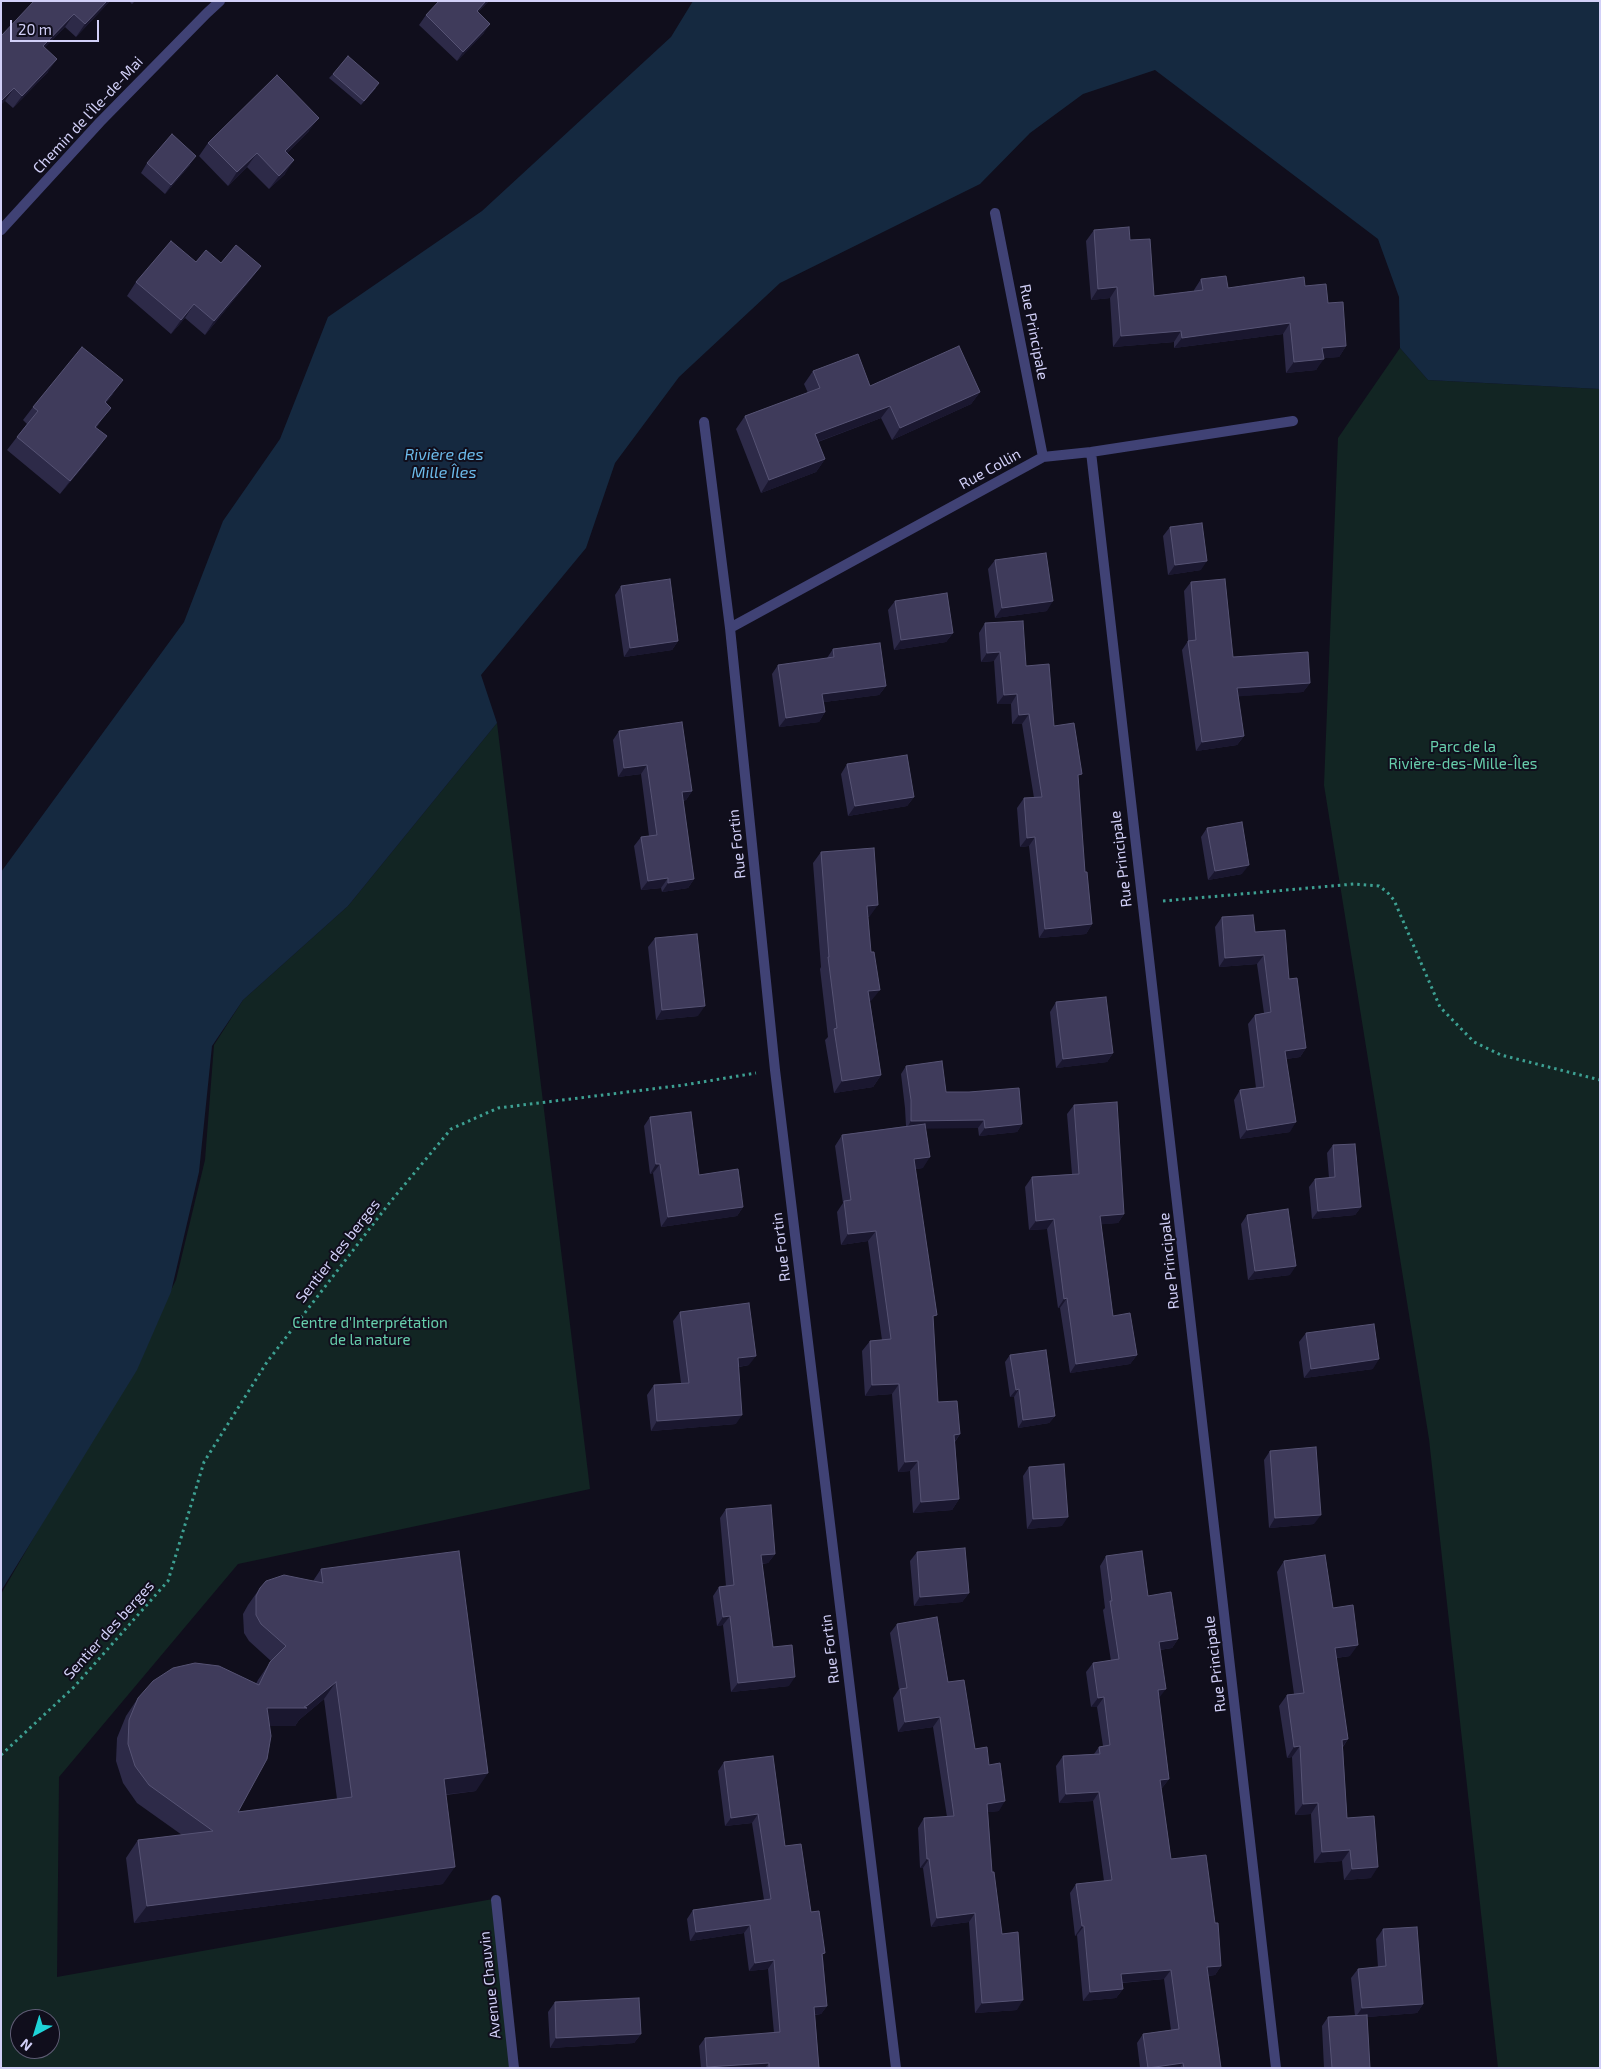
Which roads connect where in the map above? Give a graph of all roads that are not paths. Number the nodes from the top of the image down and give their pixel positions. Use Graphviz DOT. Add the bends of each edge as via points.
graph roads {
  1 [pos="220,1"];
  2 [pos="995,212"];
  3 [pos="1,230"];
  4 [pos="1293,421"];
  5 [pos="704,422"];
  6 [pos="1091,452"];
  7 [pos="1043,457"];
  8 [pos="730,628"];
  9 [pos="496,1900"];
  10 [pos="514,2068"];
  11 [pos="896,2068"];
  12 [pos="1276,2068"];
  1 -- 3 [label="street, Chemin de l'Île-de-Mai" via="100,122"];
  2 -- 7 [label="street, Rue Principale"];
  4 -- 6 [label="street, Rue Collin"];
  5 -- 8 [label="street, Rue Fortin"];
  6 -- 7 [label="street, Rue Collin"];
  6 -- 12 [label="street, Rue Principale"];
  7 -- 8 [label="street, Rue Collin"];
  8 -- 11 [label="street, Rue Fortin" via="774,1070"];
  9 -- 10 [label="street, Avenue Chauvin"];
}
